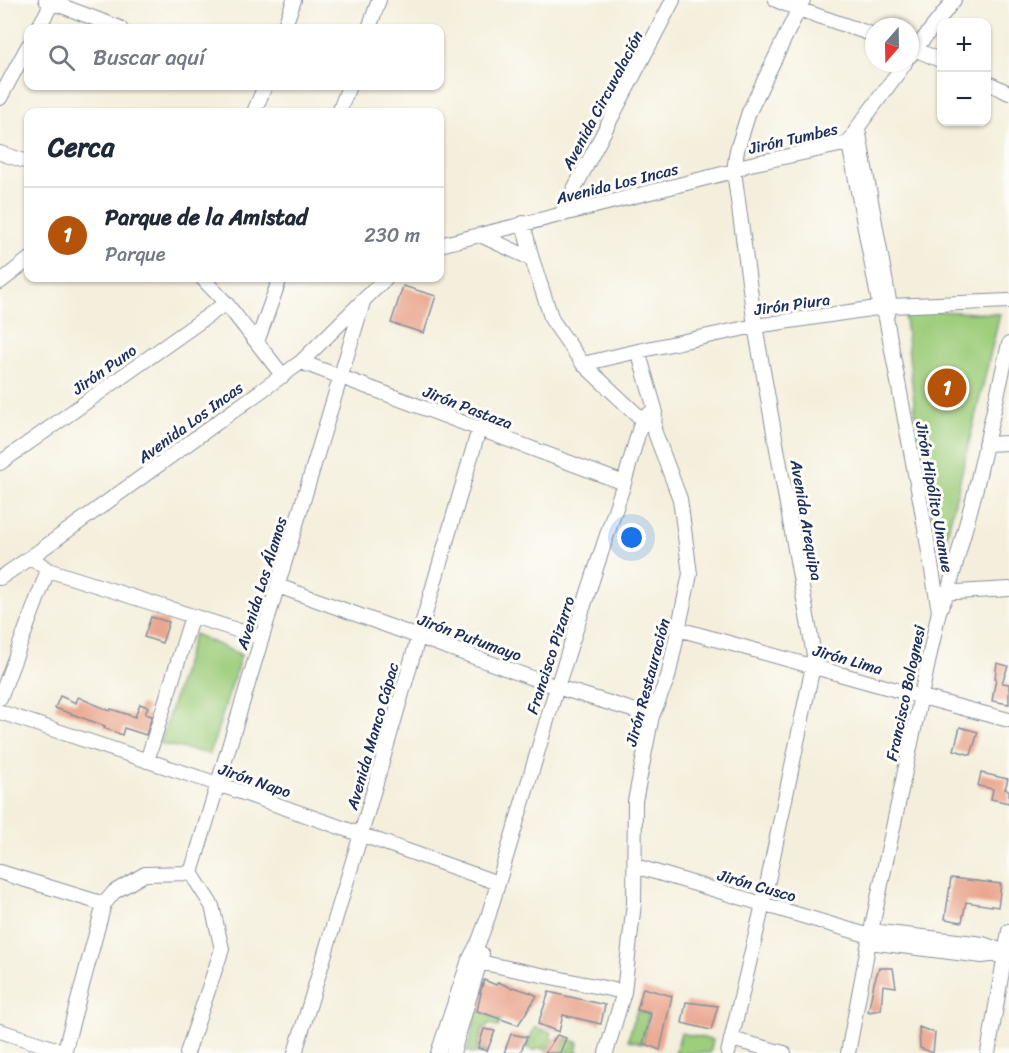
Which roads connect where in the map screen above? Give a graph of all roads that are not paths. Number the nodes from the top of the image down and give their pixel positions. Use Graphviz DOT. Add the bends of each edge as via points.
graph roads {
  1 [pos="294,0"];
  2 [pos="379,0"];
  3 [pos="673,0"];
  4 [pos="776,0"];
  5 [pos="954,0"];
  6 [pos="51,1"];
  7 [pos="800,4"];
  8 [pos="41,24"];
  9 [pos="110,24"];
  10 [pos="285,24"];
  11 [pos="370,24"];
  12 [pos="865,31"];
  13 [pos="919,42"];
  14 [pos="24,53"];
  15 [pos="919,53"];
  16 [pos="937,59"];
  17 [pos="898,72"];
  18 [pos="991,84"];
  19 [pos="263,90"];
  20 [pos="347,90"];
  21 [pos="1009,93"];
  22 [pos="0,98"];
  23 [pos="256,108"];
  24 [pos="341,108"];
  25 [pos="855,142"];
  26 [pos="0,154"];
  27 [pos="24,161"];
  28 [pos="734,171"];
  29 [pos="561,214"];
  30 [pos="523,223"];
  31 [pos="480,235"];
  32 [pos="444,244"];
  33 [pos="532,259"];
  34 [pos="24,263"];
  35 [pos="0,282"];
  36 [pos="206,282"];
  37 [pos="279,282"];
  38 [pos="382,282"];
  39 [pos="363,302"];
  40 [pos="1009,302"];
  41 [pos="226,303"];
  42 [pos="885,311"];
  43 [pos="755,326"];
  44 [pos="257,342"];
  45 [pos="1009,344"];
  46 [pos="638,351"];
  47 [pos="301,362"];
  48 [pos="583,364"];
  49 [pos="282,376"];
  50 [pos="341,377"];
  51 [pos="655,409"];
  52 [pos="642,420"];
  53 [pos="479,429"];
  54 [pos="654,430"];
  55 [pos="1009,443"];
  56 [pos="985,444"];
  57 [pos="0,463"];
  58 [pos="624,483"];
  59 [pos="31,557"];
  60 [pos="48,570"];
  61 [pos="0,578"];
  62 [pos="278,585"];
  63 [pos="1009,589"];
  64 [pos="941,592"];
  65 [pos="192,616"];
  66 [pos="678,629"];
  67 [pos="418,636"];
  68 [pos="262,638"];
  69 [pos="813,666"];
  70 [pos="557,687"];
  71 [pos="921,697"];
  72 [pos="0,698"];
  73 [pos="0,712"];
  74 [pos="652,716"];
  75 [pos="1009,720"];
  76 [pos="147,761"];
  77 [pos="218,784"];
  78 [pos="361,834"];
  79 [pos="635,866"];
  80 [pos="0,872"];
  81 [pos="191,873"];
  82 [pos="498,883"];
  83 [pos="104,904"];
  84 [pos="763,904"];
  85 [pos="1009,931"];
  86 [pos="870,936"];
  87 [pos="1007,953"];
  88 [pos="474,961"];
  89 [pos="624,992"];
  90 [pos="0,1031"];
  91 [pos="730,1046"];
  92 [pos="64,1052"];
  93 [pos="189,1053"];
  94 [pos="295,1053"];
  95 [pos="438,1053"];
  96 [pos="453,1053"];
  97 [pos="606,1053"];
  98 [pos="784,1053"];
  99 [pos="848,1053"];
  100 [pos="988,1053"];
  1 -- 10 [label="street"];
  2 -- 11 [label="street"];
  3 -- 29 [label="street, Avenida Circuvalación"];
  4 -- 7 [label="street"];
  5 -- 13 [label="street"];
  6 -- 8 [label="street"];
  6 -- 9 [label="street"];
  7 -- 12 [label="street"];
  7 -- 28 [label="street, Avenida Arequipa" via="749,112"];
  14 -- 22 [label="street"];
  15 -- 16 [label="street"];
  17 -- 25 [label="street" via="858,127"];
  18 -- 21 [label="street"];
  19 -- 23 [label="street"];
  20 -- 24 [label="street"];
  25 -- 28 [label="street, Jirón Tumbes" via="746,165"];
  25 -- 42 [label="street, Jirón Hipólito Unanue"];
  26 -- 27 [label="street"];
  28 -- 29 [label="street, Avenida Los Incas"];
  28 -- 43 [label="street, Avenida Arequipa"];
  29 -- 30 [label="street, Avenida Los Incas"];
  30 -- 31 [label="street, Avenida Los Incas"];
  30 -- 33 [label="street, Jirón Restauración"];
  31 -- 32 [label="street, Avenida Los Incas"];
  31 -- 33 [label="street"];
  33 -- 48 [label="street, Jirón Restauración" via="552,320"];
  34 -- 35 [label="street"];
  36 -- 41 [label="street"];
  37 -- 44 [label="street"];
  38 -- 39 [label="street, Avenida Los Incas"];
  39 -- 47 [label="street, Avenida Los Incas"];
  39 -- 50 [label="street, Avenida Los Álamos"];
  40 -- 42 [label="street, Jirón Piura"];
  41 -- 44 [label="street"];
  41 -- 57 [label="street, Jirón Puno"];
  42 -- 43 [label="street, Jirón Piura"];
  42 -- 64 [label="street, Jirón Hipólito Unanue"];
  43 -- 46 [label="street, Jirón Piura"];
  43 -- 69 [label="street, Avenida Arequipa"];
  44 -- 49 [label="street"];
  45 -- 56 [label="street, Francisco Bolognesi"];
  46 -- 48 [label="street, Jirón Piura"];
  46 -- 51 [label="street, Jirón Restauración"];
  47 -- 49 [label="street, Avenida Los Incas"];
  47 -- 50 [label="street, Jirón Pastaza"];
  48 -- 52 [label="street, Jirón Restauración"];
  49 -- 59 [label="street, Avenida Los Incas"];
  50 -- 53 [label="street, Jirón Pastaza"];
  50 -- 62 [label="street, Avenida Los Álamos"];
  51 -- 52 [label="street"];
  51 -- 54 [label="street, Jirón Restauración"];
  52 -- 54 [label="street, Jirón Restauración"];
  52 -- 58 [label="street, Francisco Pizarro"];
  53 -- 58 [label="street, Jirón Pastaza"];
  53 -- 67 [label="street, Avenida Manco Cápac"];
  54 -- 66 [label="street, Jirón Restauración" via="680,499 690,574"];
  55 -- 56 [label="street"];
  56 -- 64 [label="street, Francisco Bolognesi" via="975,492"];
  58 -- 70 [label="street, Francisco Pizarro"];
  59 -- 60 [label="street"];
  59 -- 61 [label="street, Avenida Los Incas"];
  60 -- 65 [label="street"];
  60 -- 72 [label="street"];
  62 -- 67 [label="street, Jirón Putumayo"];
  62 -- 68 [label="street, Avenida Los Álamos"];
  63 -- 64 [label="street"];
  64 -- 71 [label="street, Francisco Bolognesi"];
  65 -- 68 [label="street"];
  65 -- 76 [label="street"];
  66 -- 69 [label="street, Jirón Lima"];
  66 -- 74 [label="street, Jirón Restauración" via="668,677"];
  67 -- 70 [label="street, Jirón Putumayo"];
  67 -- 78 [label="street, Avenida Manco Cápac"];
  68 -- 77 [label="street, Avenida Los Álamos"];
  69 -- 71 [label="street, Jirón Lima"];
  69 -- 84 [label="street, Avenida Arequipa"];
  70 -- 74 [label="street, Jirón Putumayo"];
  70 -- 82 [label="street, Francisco Pizarro"];
  71 -- 75 [label="street, Jirón Lima"];
  71 -- 86 [label="street, Francisco Bolognesi"];
  73 -- 76 [label="street, Jirón Napo"];
  74 -- 79 [label="street, Jirón Restauración" via="636,801"];
  76 -- 77 [label="street, Jirón Napo"];
  77 -- 78 [label="street, Jirón Napo"];
  77 -- 81 [label="street, Avenida Los Álamos"];
  78 -- 82 [label="street, Jirón Napo"];
  78 -- 94 [label="street, Avenida Manco Cápac"];
  79 -- 84 [label="street, Jirón Cusco"];
  79 -- 89 [label="street, Jirón Restauración"];
  80 -- 83 [label="street"];
  81 -- 83 [label="street" via="145,874 114,892"];
  81 -- 93 [label="street" via="212,906 222,949"];
  82 -- 88 [label="street, Francisco Pizarro" via="485,943"];
  83 -- 92 [label="street"];
  84 -- 86 [label="street, Jirón Cusco"];
  84 -- 91 [label="street, Avenida Arequipa"];
  85 -- 87 [label="street"];
  86 -- 87 [label="street, Jirón Cusco" via="982,956"];
  86 -- 99 [label="street, Francisco Bolognesi"];
  87 -- 100 [label="street"];
  88 -- 89 [label="street"];
  88 -- 95 [label="street, Francisco Pizarro"];
  88 -- 96 [label="street, Francisco Pizarro"];
  89 -- 97 [label="street, Jirón Restauración"];
  90 -- 92 [label="street"];
  91 -- 98 [label="street"];
}
